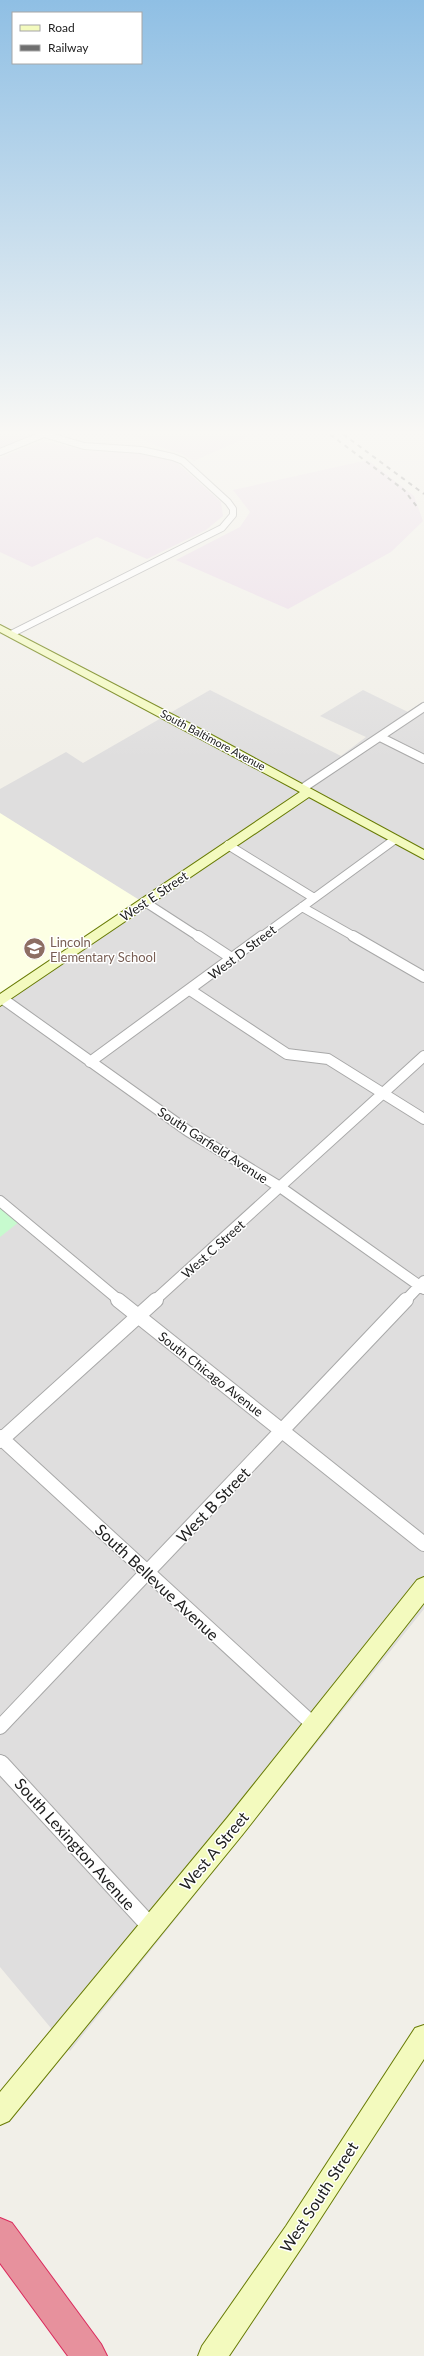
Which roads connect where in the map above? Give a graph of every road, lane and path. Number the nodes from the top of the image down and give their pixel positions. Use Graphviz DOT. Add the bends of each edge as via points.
graph roads {
  1 [pos="200,539"];
  2 [pos="0,628"];
  3 [pos="11,634"];
  4 [pos="424,707"];
  5 [pos="380,737"];
  6 [pos="424,759"];
  7 [pos="306,790"];
  8 [pos="394,840"];
  9 [pos="228,845"];
  10 [pos="424,856"];
  11 [pos="314,898"];
  12 [pos="145,902"];
  13 [pos="302,906"];
  14 [pos="233,959"];
  15 [pos="424,977"];
  16 [pos="190,990"];
  17 [pos="1,1000"];
  18 [pos="424,1056"];
  19 [pos="90,1062"];
  20 [pos="383,1093"];
  21 [pos="424,1119"];
  22 [pos="280,1187"];
  23 [pos="0,1201"];
  24 [pos="423,1285"];
  25 [pos="138,1316"];
  26 [pos="283,1431"];
  27 [pos="1,1439"];
  28 [pos="424,1544"];
  29 [pos="148,1573"];
  30 [pos="424,1587"];
  31 [pos="315,1726"];
  32 [pos="0,1727"];
  33 [pos="0,1762"];
  34 [pos="151,1927"];
  35 [pos="424,2037"];
  36 [pos="0,2112"];
  37 [pos="0,2235"];
  38 [pos="89,2356"];
  39 [pos="212,2356"];
  1 -- 3 [label="street"];
  2 -- 3 [label="street, South Baltimore Avenue"];
  3 -- 7 [label="street, South Baltimore Avenue"];
  4 -- 5 [label="street, West E Street"];
  5 -- 6 [label="street"];
  5 -- 7 [label="street, West E Street"];
  7 -- 8 [label="street, South Baltimore Avenue"];
  7 -- 9 [label="street, West E Street"];
  8 -- 10 [label="street, South Baltimore Avenue"];
  8 -- 11 [label="street, West D Street"];
  9 -- 11 [label="street"];
  9 -- 12 [label="street, West E Street"];
  11 -- 13 [label="street, West D Street"];
  12 -- 14 [label="street"];
  12 -- 17 [label="street, West E Street"];
  13 -- 14 [label="street, West D Street"];
  13 -- 15 [label="street"];
  14 -- 16 [label="street, West D Street"];
  16 -- 19 [label="street, West D Street"];
  16 -- 20 [label="street" via="287,1054 328,1059"];
  17 -- 19 [label="street, South Garfield Avenue"];
  18 -- 20 [label="street, West C Street"];
  19 -- 22 [label="street, South Garfield Avenue" via="188,1131"];
  20 -- 21 [label="street"];
  20 -- 22 [label="street, West C Street"];
  22 -- 24 [label="street, South Garfield Avenue"];
  22 -- 25 [label="street, West C Street"];
  23 -- 25 [label="street, South Chicago Avenue"];
  24 -- 26 [label="street, West B Street"];
  25 -- 26 [label="street, South Chicago Avenue"];
  25 -- 27 [label="street, West C Street"];
  26 -- 28 [label="street, South Chicago Avenue"];
  26 -- 29 [label="street, West B Street"];
  27 -- 29 [label="street, South Bellevue Avenue"];
  29 -- 31 [label="street, South Bellevue Avenue"];
  29 -- 32 [label="street, West B Street"];
  30 -- 31 [label="street, West A Street"];
  31 -- 34 [label="street, West A Street"];
  33 -- 34 [label="street, South Lexington Avenue"];
  34 -- 36 [label="street, West A Street"];
  35 -- 39 [label="street, West South Street" via="295,2235"];
  37 -- 38 [label="highway"];
}
